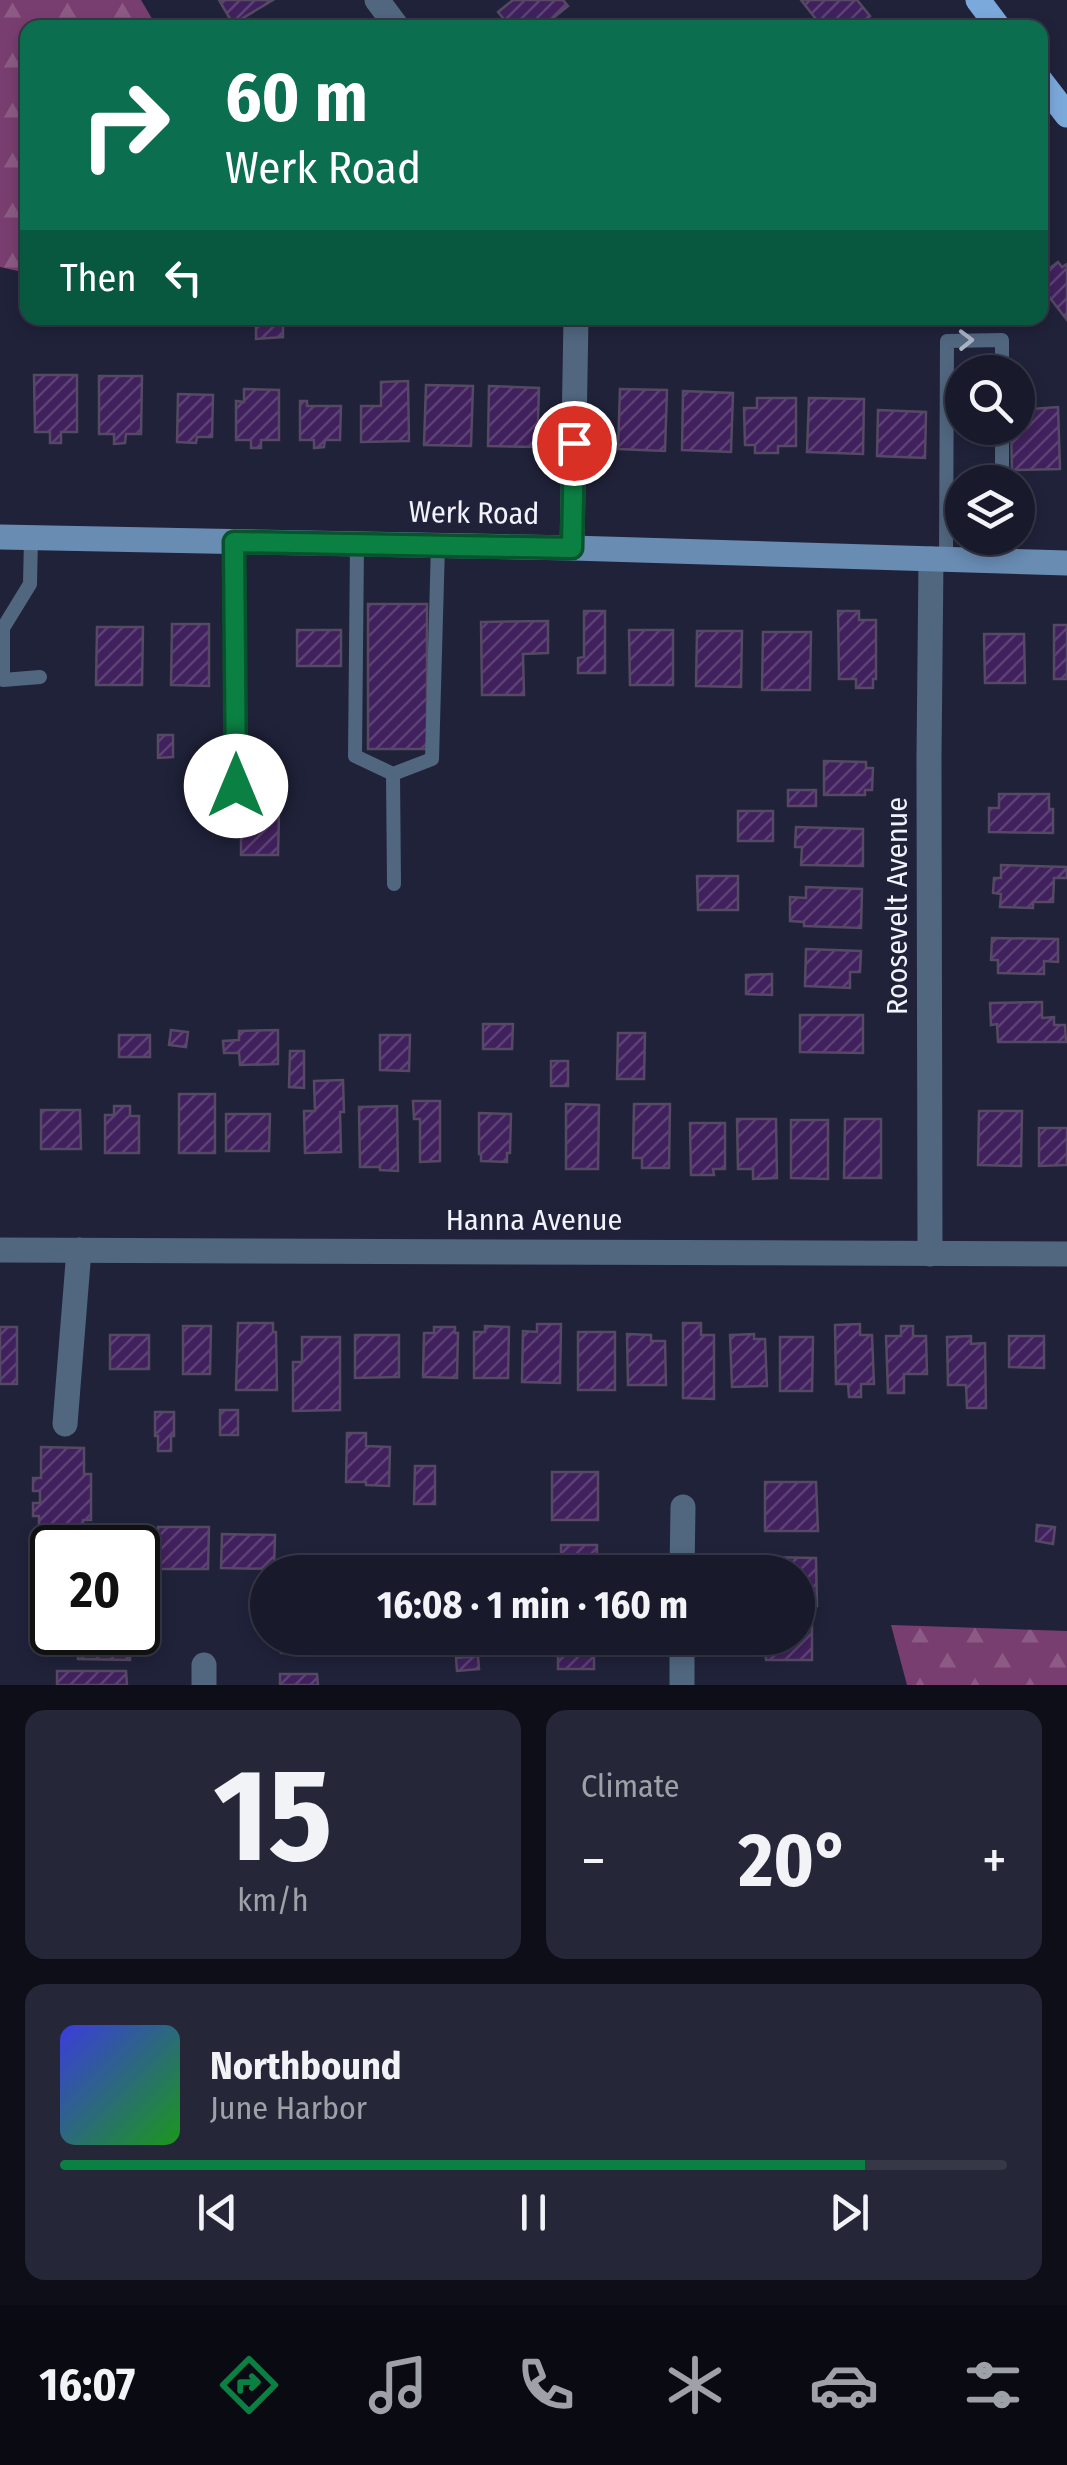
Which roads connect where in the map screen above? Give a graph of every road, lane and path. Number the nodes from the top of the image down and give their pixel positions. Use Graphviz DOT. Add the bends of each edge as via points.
graph roads {
  1 [pos="978,0"];
  2 [pos="994,20"];
  3 [pos="1048,90"];
  4 [pos="1067,115"];
  5 [pos="576,325"];
  6 [pos="946,355"];
  7 [pos="1002,355"];
  8 [pos="945,396"];
  9 [pos="0,538"];
  10 [pos="31,538"];
  11 [pos="234,542"];
  12 [pos="357,544"];
  13 [pos="438,545"];
  14 [pos="572,548"];
  15 [pos="964,555"];
  16 [pos="1030,555"];
  17 [pos="939,559"];
  18 [pos="1067,563"];
  19 [pos="40,678"];
  20 [pos="393,774"];
  21 [pos="236,786"];
  22 [pos="394,884"];
  23 [pos="0,1250"];
  24 [pos="78,1250"];
  25 [pos="930,1254"];
  26 [pos="1067,1254"];
  27 [pos="65,1424"];
  28 [pos="683,1507"];
  29 [pos="682,1555"];
  30 [pos="682,1655"];
  31 [pos="682,1685"];
  1 -- 2 [label="main road"];
  3 -- 4 [label="main road"];
  5 -- 14 [label="street"];
  6 -- 7 [label="lane, one-way" via="947,341 1002,340"];
  17 -- 8 [label="lane, one-way"];
  9 -- 10 [label="main road, Werk Road"];
  10 -- 11 [label="main road, Werk Road"];
  10 -- 19 [label="lane" via="30,584 3,628 2,680"];
  11 -- 12 [label="main road, Werk Road"];
  11 -- 21 [label="lane"];
  12 -- 13 [label="main road, Werk Road"];
  12 -- 20 [label="lane" via="355,756"];
  13 -- 14 [label="main road, Werk Road"];
  13 -- 20 [label="lane" via="432,759"];
  14 -- 17 [label="main road, Werk Road"];
  15 -- 17 [label="main road, Werk Road"];
  16 -- 18 [label="main road, Werk Road"];
  17 -- 25 [label="street, Roosevelt Avenue" via="929,740"];
  20 -- 22 [label="lane"];
  23 -- 24 [label="street, Hanna Avenue"];
  24 -- 25 [label="street, Hanna Avenue"];
  24 -- 27 [label="street"];
  25 -- 26 [label="street, Hanna Avenue"];
  28 -- 29 [label="street"];
  30 -- 31 [label="street"];
}
